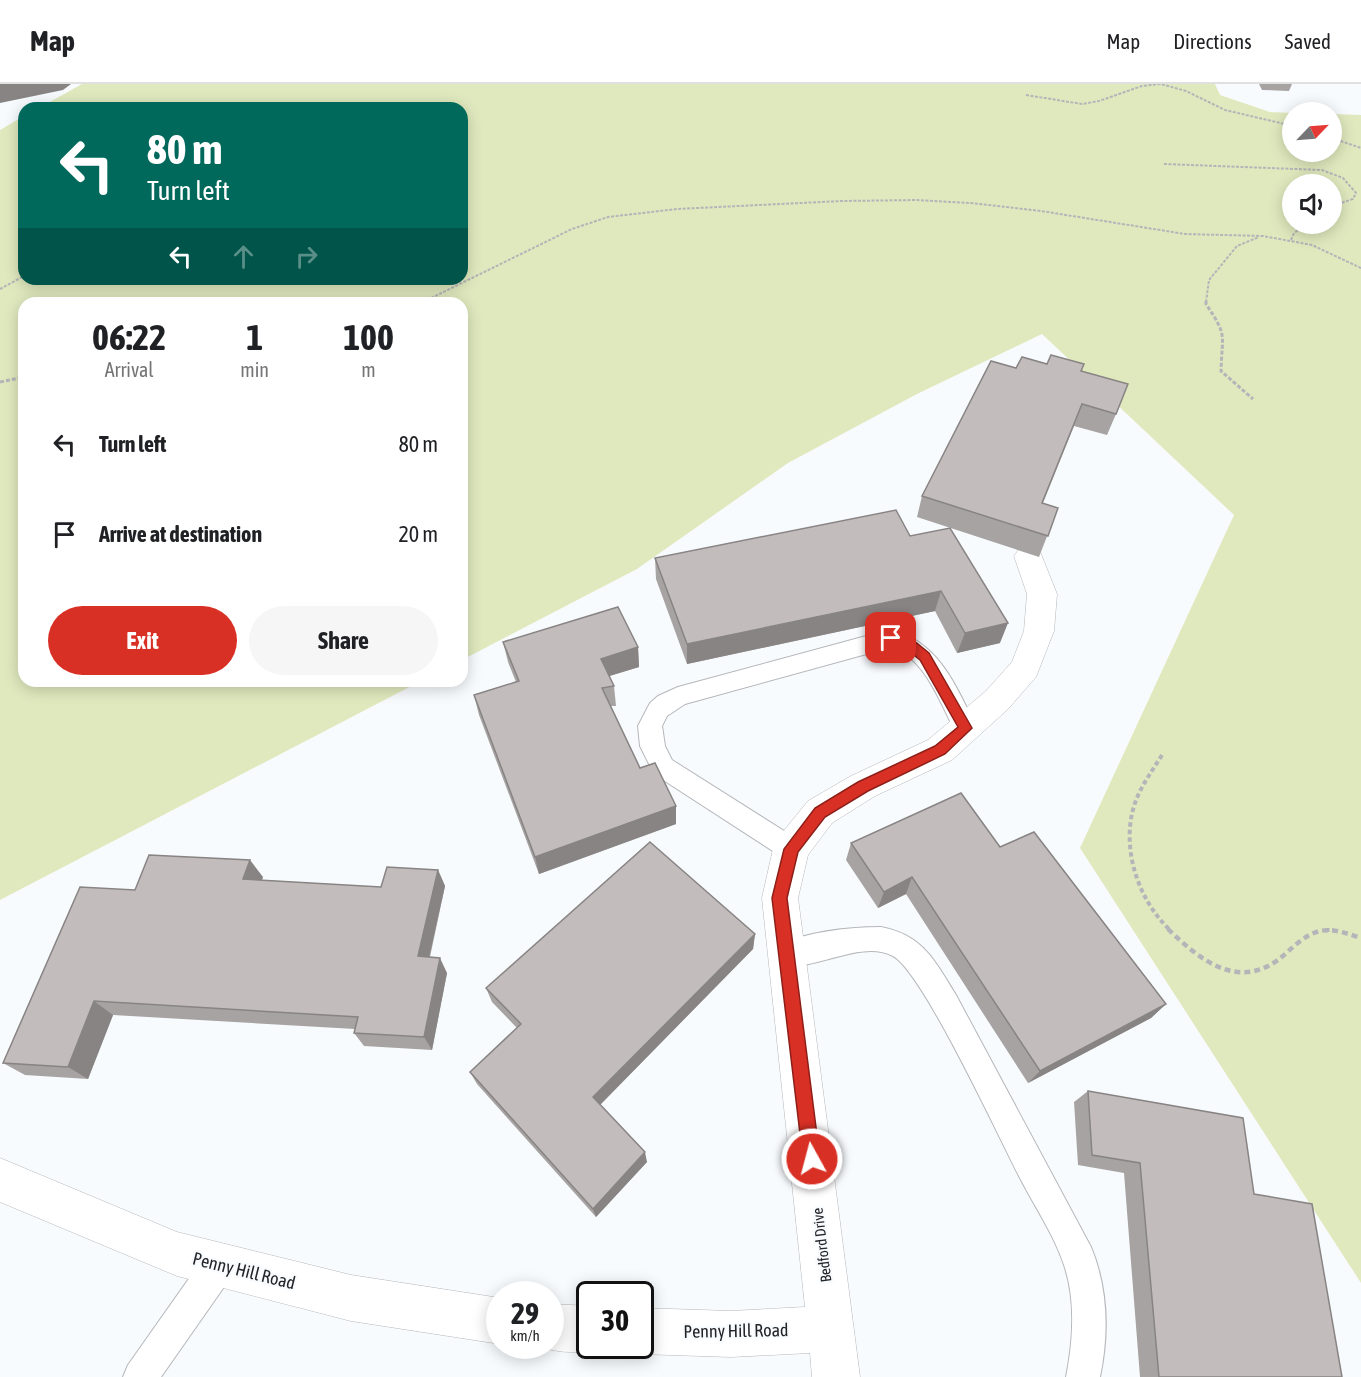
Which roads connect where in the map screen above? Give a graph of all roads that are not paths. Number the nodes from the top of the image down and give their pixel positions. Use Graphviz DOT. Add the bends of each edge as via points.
graph roads {
  1 [pos="1029,556"];
  2 [pos="965,728"];
  3 [pos="791,849"];
  4 [pos="787,954"];
  5 [pos="0,1179"];
  6 [pos="219,1265"];
  7 [pos="486,1319"];
  8 [pos="831,1329"];
  9 [pos="654,1331"];
  10 [pos="140,1377"];
  11 [pos="836,1377"];
  12 [pos="1083,1377"];
  1 -- 2 [label="street, Bedford Drive" via="1042,594 1039,631 1025,668 998,700"];
  2 -- 3 [label="street, Bedford Drive" via="940,750 863,786 820,812"];
  2 -- 3 [label="lane" via="924,656 904,640 891,638 664,702 650,723 652,751 663,767"];
  3 -- 4 [label="street, Bedford Drive" via="780,898"];
  4 -- 8 [label="street, Bedford Drive"];
  4 -- 12 [label="lane" via="882,939 904,947 923,968 1079,1259 1086,1283 1088,1354"];
  5 -- 6 [label="street, Penny Hill Road" via="177,1254"];
  6 -- 7 [label="street, Penny Hill Road" via="351,1298"];
  6 -- 10 [label="lane"];
  8 -- 9 [label="street, Penny Hill Road" via="731,1334"];
  8 -- 11 [label="street, Bedford Drive"];
}
